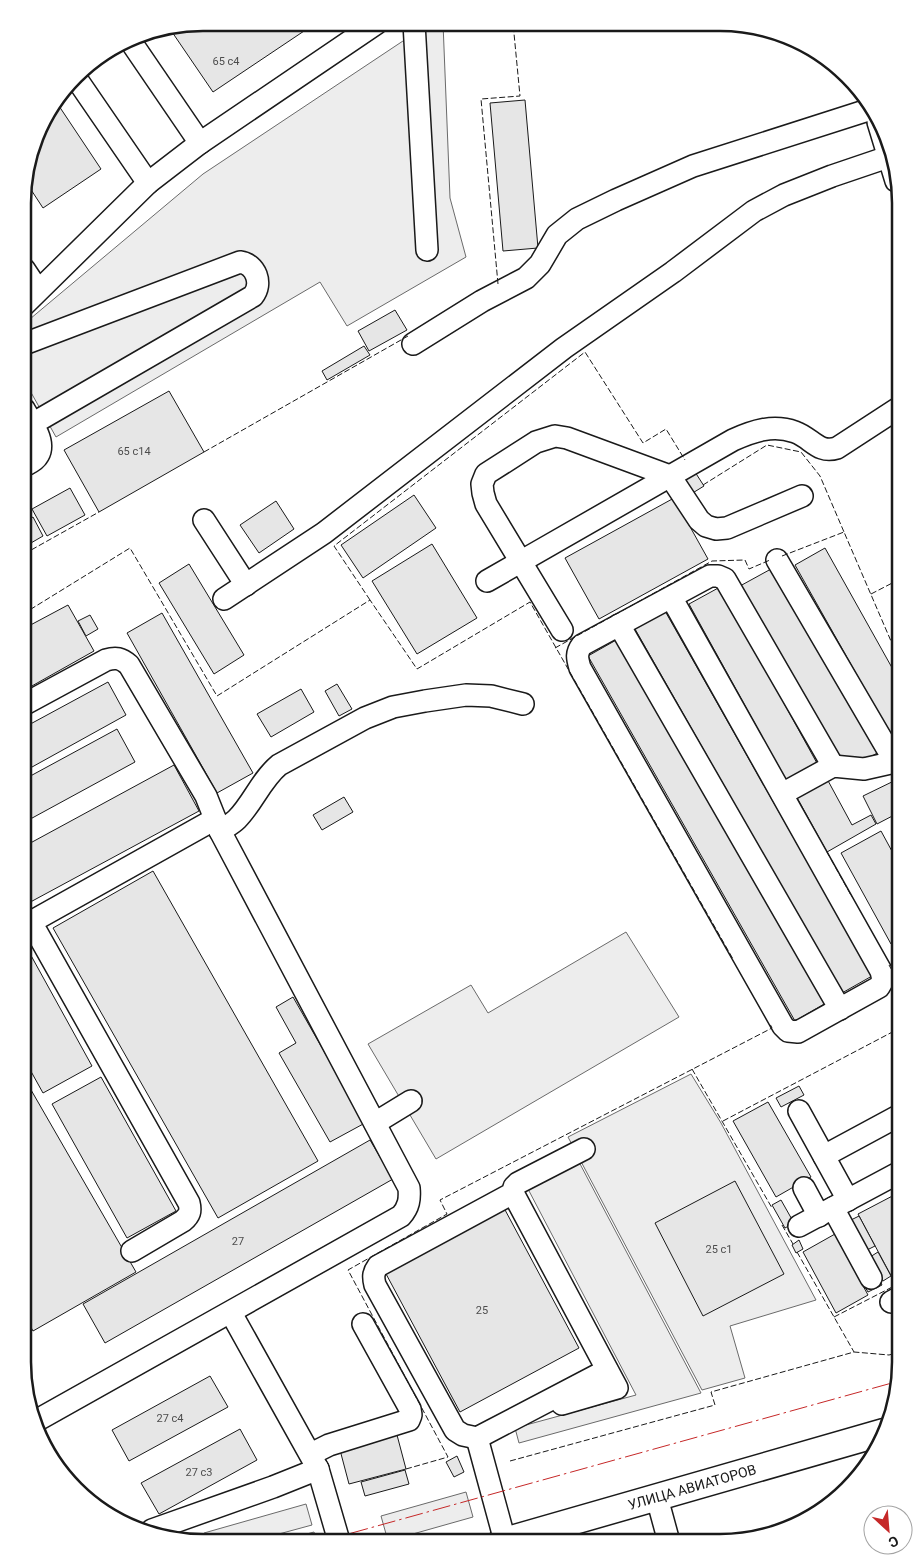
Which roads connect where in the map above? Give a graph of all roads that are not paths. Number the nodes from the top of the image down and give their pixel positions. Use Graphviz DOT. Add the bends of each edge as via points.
graph roads {
  1 [pos="365,31"];
  2 [pos="414,31"];
  3 [pos="134,46"];
  4 [pos="80,84"];
  5 [pos="865,111"];
  6 [pos="200,143"];
  7 [pos="886,158"];
  8 [pos="148,183"];
  9 [pos="426,250"];
  10 [pos="31,297"];
  11 [pos="31,341"];
  12 [pos="413,344"];
  13 [pos="892,412"];
  14 [pos="31,415"];
  15 [pos="31,422"];
  16 [pos="31,461"];
  17 [pos="670,476"];
  18 [pos="802,496"];
  19 [pos="204,520"];
  20 [pos="777,560"];
  21 [pos="521,562"];
  22 [pos="487,581"];
  23 [pos="246,585"];
  24 [pos="671,598"];
  25 [pos="224,599"];
  26 [pos="619,625"];
  27 [pos="562,630"];
  28 [pos="31,701"];
  29 [pos="523,704"];
  30 [pos="892,751"];
  31 [pos="892,763"];
  32 [pos="833,766"];
  33 [pos="782,794"];
  34 [pos="218,825"];
  35 [pos="31,917"];
  36 [pos="31,926"];
  37 [pos="840,1009"];
  38 [pos="411,1101"];
  39 [pos="800,1111"];
  40 [pos="891,1120"];
  41 [pos="375,1123"];
  42 [pos="584,1149"];
  43 [pos="824,1156"];
  44 [pos="891,1177"];
  45 [pos="804,1188"];
  46 [pos="513,1193"];
  47 [pos="833,1208"];
  48 [pos="800,1226"];
  49 [pos="132,1251"];
  50 [pos="870,1278"];
  51 [pos="231,1313"];
  52 [pos="364,1324"];
  53 [pos="40,1416"];
  54 [pos="875,1437"];
  55 [pos="477,1438"];
  56 [pos="314,1461"];
  57 [pos="657,1498"];
  58 [pos="158,1528"];
  59 [pos="337,1534"];
  60 [pos="501,1534"];
  61 [pos="544,1534"];
  62 [pos="667,1534"];
  1 -- 6 [label="street"];
  2 -- 9 [label="street"];
  3 -- 6 [label="street"];
  4 -- 8 [label="street"];
  5 -- 12 [label="street" via="694,166 577,218 557,235 540,264 526,278"];
  6 -- 8 [label="street"];
  7 -- 23 [label="street" via="784,195 754,211 564,348 324,533"];
  8 -- 10 [label="street"];
  11 -- 14 [label="street" via="240,262 251,266 258,280 253,296"];
  13 -- 17 [label="street" via="838,448 829,450 782,428 749,432"];
  15 -- 16 [label="street" via="40,446 37,457"];
  17 -- 18 [label="street" via="699,520 716,529 727,528"];
  17 -- 21 [label="street"];
  17 -- 21 [label="street" via="567,438 555,436 536,442 486,474 482,484 486,504"];
  19 -- 23 [label="street"];
  20 -- 30 [label="street"];
  21 -- 22 [label="street"];
  21 -- 27 [label="street"];
  23 -- 25 [label="street"];
  24 -- 26 [label="street"];
  24 -- 32 [label="street" via="710,576 725,579"];
  24 -- 33 [label="street"];
  26 -- 37 [label="street"];
  26 -- 37 [label="street" via="582,645 577,659 580,668 783,1026 788,1031 798,1032"];
  28 -- 34 [label="street" via="106,660 123,659 129,664 206,796"];
  29 -- 34 [label="street" via="490,696 466,695 393,707 365,718 279,765 236,820"];
  31 -- 32 [label="street" via="864,769"];
  32 -- 33 [label="street"];
  33 -- 37 [label="street" via="881,971 883,980 878,988"];
  34 -- 35 [label="street"];
  34 -- 41 [label="street"];
  36 -- 49 [label="street" via="189,1203 189,1216"];
  38 -- 41 [label="street"];
  39 -- 43 [label="street"];
  40 -- 43 [label="street"];
  41 -- 51 [label="street" via="409,1188 407,1209 401,1216"];
  42 -- 46 [label="street" via="518,1183"];
  43 -- 47 [label="street"];
  44 -- 47 [label="street"];
  45 -- 47 [label="street"];
  46 -- 55 [label="street" via="378,1266 373,1278 455,1430"];
  46 -- 55 [label="street" via="617,1388 517,1416"];
  47 -- 48 [label="street"];
  47 -- 50 [label="street"];
  51 -- 53 [label="street"];
  51 -- 56 [label="street"];
  52 -- 56 [label="street" via="411,1415 409,1420 329,1445"];
  54 -- 57 [label="main road, УЛИЦА АВИАТОРОВ"];
  55 -- 60 [label="street"];
  56 -- 58 [label="street" via="273,1487"];
  56 -- 59 [label="street"];
  57 -- 61 [label="main road, УЛИЦА АВИАТОРОВ"];
  57 -- 62 [label="street"];
}
